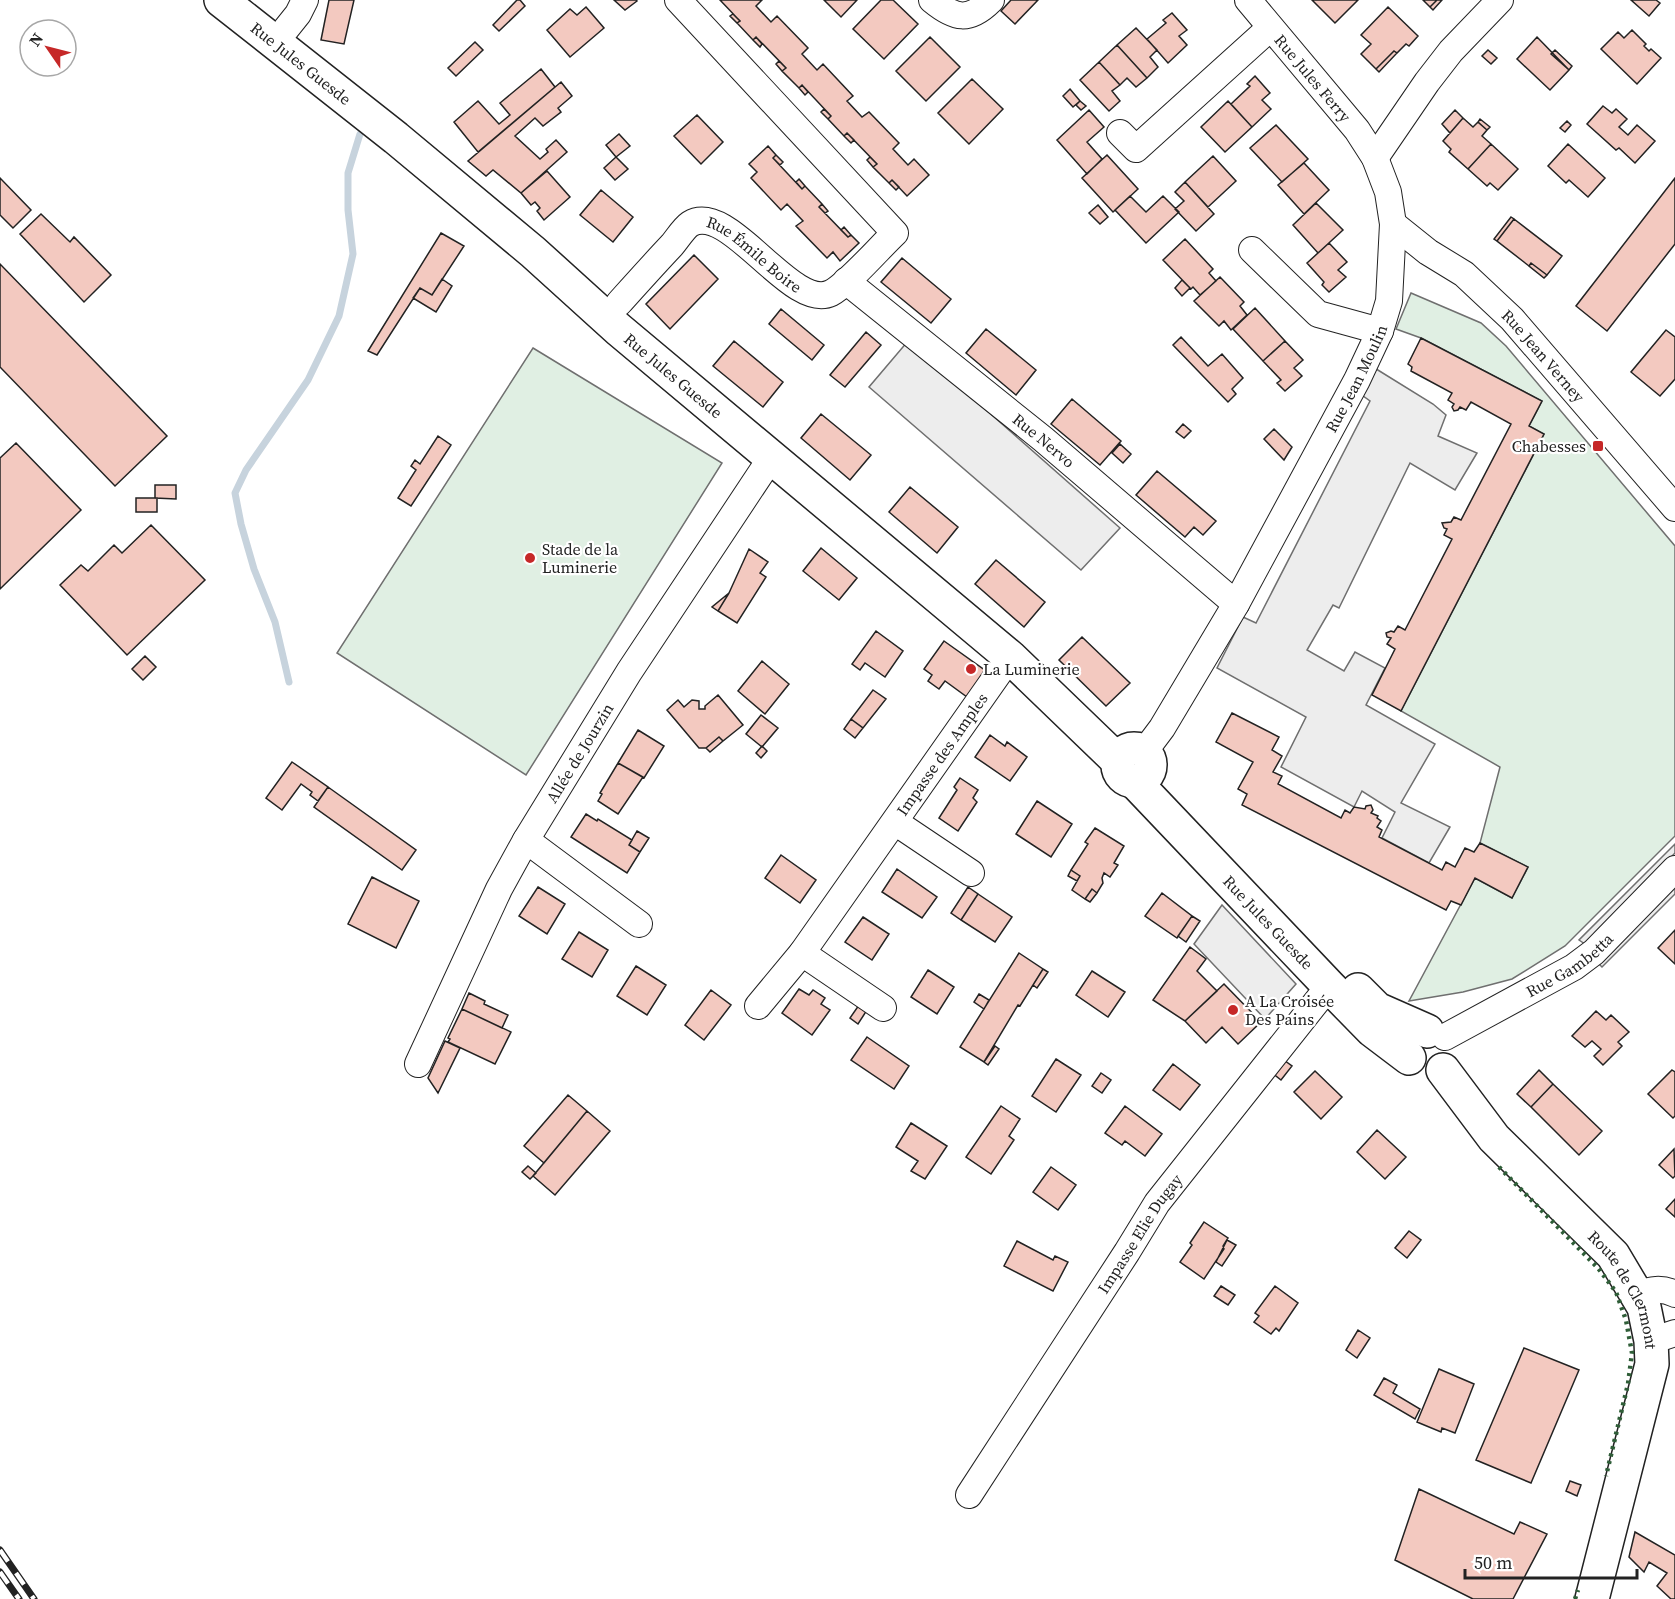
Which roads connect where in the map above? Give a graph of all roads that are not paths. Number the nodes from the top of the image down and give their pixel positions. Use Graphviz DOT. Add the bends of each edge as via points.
graph roads {
  1 [pos="221,0"];
  2 [pos="250,0"];
  3 [pos="305,0"];
  4 [pos="678,0"];
  5 [pos="932,0"];
  6 [pos="991,0"];
  7 [pos="1248,0"];
  8 [pos="1500,0"];
  9 [pos="1270,28"];
  10 [pos="286,29"];
  11 [pos="1120,133"];
  12 [pos="1375,158"];
  13 [pos="1393,224"];
  14 [pos="1252,250"];
  15 [pos="846,281"];
  16 [pos="619,303"];
  17 [pos="1380,331"];
  18 [pos="771,458"];
  19 [pos="1675,508"];
  20 [pos="1236,604"];
  21 [pos="1010,657"];
  22 [pos="1135,763"];
  23 [pos="895,822"];
  24 [pos="526,840"];
  25 [pos="1675,869"];
  26 [pos="971,873"];
  27 [pos="639,924"];
  28 [pos="802,953"];
  29 [pos="1329,986"];
  30 [pos="758,1006"];
  31 [pos="883,1008"];
  32 [pos="1436,1034"];
  33 [pos="1409,1058"];
  34 [pos="418,1064"];
  35 [pos="1443,1070"];
  36 [pos="1636,1294"];
  37 [pos="1675,1294"];
  38 [pos="1663,1337"];
  39 [pos="969,1495"];
  40 [pos="1592,1599"];
  1 -- 18 [label="main road, Rue Jules Guesde" via="533,252"];
  2 -- 10 [label="main road, Rue Jules Guesde"];
  3 -- 10 [label="street"];
  4 -- 15 [label="street, Rue Émile Boire" via="895,233"];
  5 -- 6 [label="street" via="950,13 965,17"];
  7 -- 9 [label="street, Rue Jules Ferry"];
  8 -- 12 [label="street" via="1450,51"];
  9 -- 11 [label="street" via="1136,149"];
  9 -- 12 [label="street, Rue Jules Ferry" via="1357,130"];
  10 -- 16 [label="main road, Rue Jules Guesde"];
  12 -- 13 [label="street, Rue Jean Moulin" via="1388,192"];
  13 -- 17 [label="street, Rue Jean Moulin" via="1389,301"];
  13 -- 19 [label="street, Rue Jean Verney" via="1464,274 1512,319"];
  14 -- 17 [label="street" via="1318,314"];
  15 -- 16 [label="street, Rue Émile Boire" via="830,293 814,295 710,221 691,224"];
  15 -- 20 [label="street, Rue Nervo" via="1042,439"];
  16 -- 22 [label="main road, Rue Jules Guesde" via="1022,644"];
  17 -- 20 [label="street, Rue Jean Moulin"];
  18 -- 21 [label="main road, Rue Jules Guesde"];
  18 -- 24 [label="street, Allée de Jourzin" via="629,672"];
  20 -- 22 [label="street, Rue Jean Moulin" via="1162,728"];
  21 -- 22 [label="main road, Rue Jules Guesde"];
  21 -- 23 [label="street, Impasse des Amples"];
  22 -- 29 [label="main road, Rue Jules Guesde"];
  22 -- 32 [label="main road, Rue Jules Guesde" via="1377,1010"];
  23 -- 26 [label="street, Impasse des Amples"];
  23 -- 28 [label="street, Impasse des Amples"];
  24 -- 27 [label="street"];
  24 -- 34 [label="street, Allée de Jourzin" via="470,949"];
  25 -- 32 [label="street, Rue Gambetta" via="1594,952 1574,967"];
  28 -- 30 [label="street, Impasse des Amples"];
  28 -- 31 [label="street"];
  29 -- 33 [label="main road, Rue Jules Guesde" via="1372,1030"];
  29 -- 39 [label="street, Impasse Elie Dugay" via="1157,1203"];
  32 -- 33 [label="main road" via="1414,1038"];
  32 -- 35 [label="main road" via="1451,1048 1450,1060"];
  33 -- 35 [label="main road" via="1423,1073"];
  35 -- 36 [label="main road, Route de Clermont" via="1494,1138 1613,1256"];
  36 -- 37 [label="street" via="1655,1289"];
  36 -- 38 [label="main road, Route de Clermont"];
  38 -- 40 [label="main road, Route de Clermont" via="1652,1364"];
}
